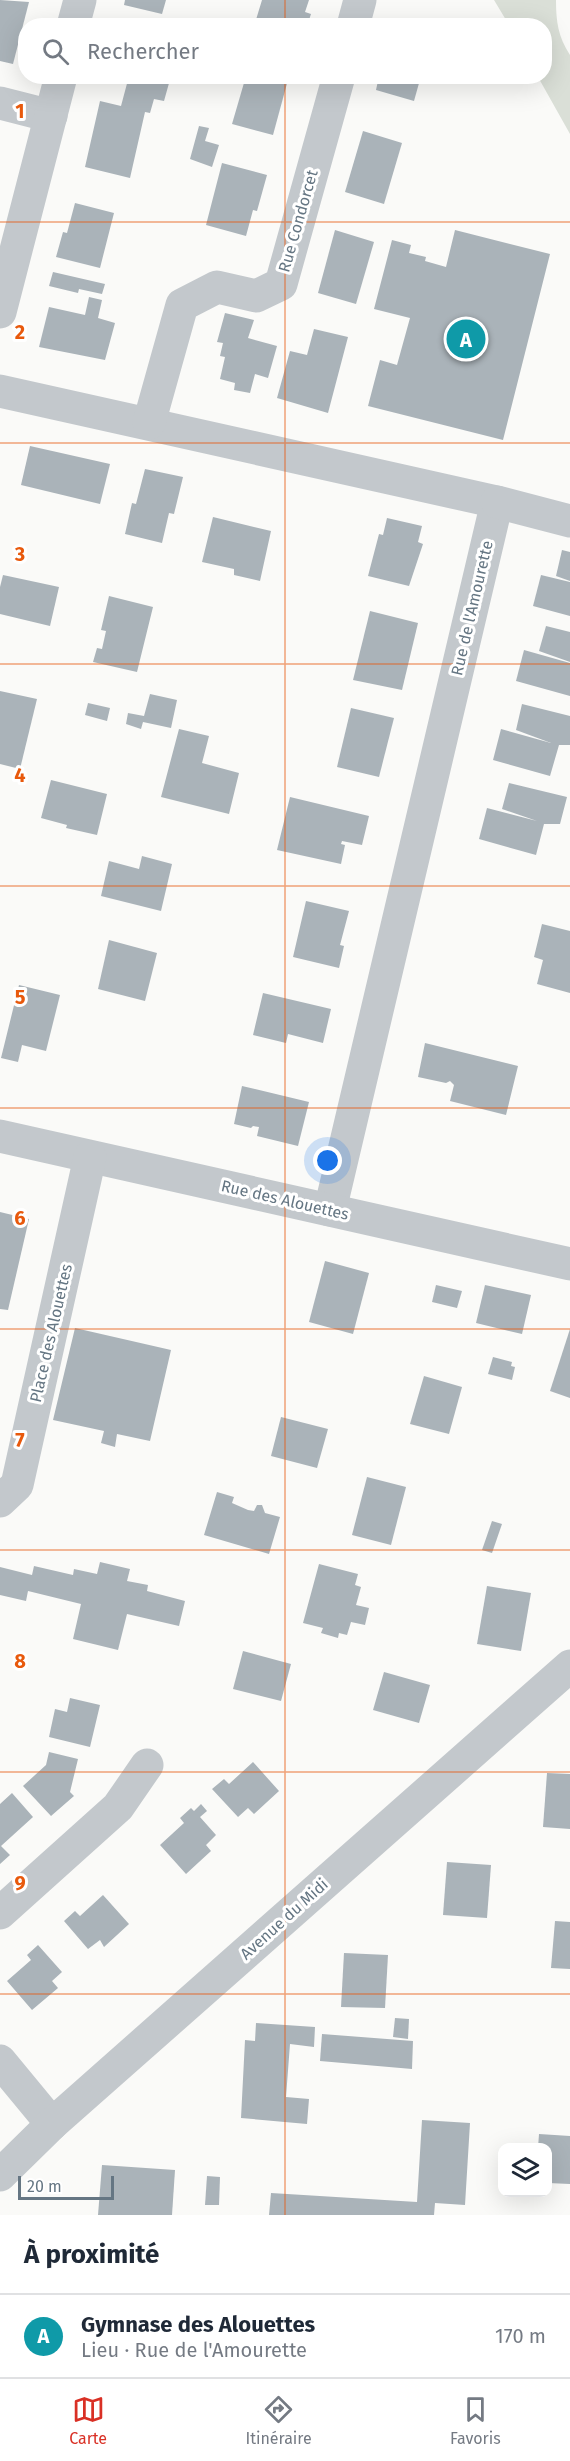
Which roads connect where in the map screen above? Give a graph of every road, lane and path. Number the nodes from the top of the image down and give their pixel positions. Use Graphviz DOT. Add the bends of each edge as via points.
graph roads {
  1 [pos="80,0"];
  2 [pos="360,0"];
  3 [pos="75,18"];
  4 [pos="355,18"];
  5 [pos="59,84"];
  6 [pos="337,84"];
  7 [pos="0,103"];
  8 [pos="51,116"];
  9 [pos="0,312"];
  10 [pos="0,391"];
  11 [pos="149,423"];
  12 [pos="497,502"];
  13 [pos="570,521"];
  14 [pos="0,1137"];
  15 [pos="90,1157"];
  16 [pos="330,1210"];
  17 [pos="570,1264"];
  18 [pos="0,1501"];
  19 [pos="570,1666"];
  20 [pos="147,1764"];
  21 [pos="0,1913"];
  22 [pos="0,2061"];
  23 [pos="52,2124"];
  24 [pos="0,2175"];
  1 -- 3 [label="street"];
  2 -- 4 [label="street"];
  5 -- 8 [label="street"];
  6 -- 11 [label="street, Rue Condorcet" via="281,284 256,296 217,287 182,305"];
  7 -- 8 [label="street"];
  8 -- 9 [label="street"];
  10 -- 11 [label="street"];
  11 -- 12 [label="street"];
  12 -- 13 [label="street"];
  12 -- 16 [label="street, Rue de l'Amourette"];
  14 -- 15 [label="street, Rue des Alouettes"];
  15 -- 16 [label="street, Rue des Alouettes"];
  15 -- 18 [label="street, Place des Alouettes" via="17,1485"];
  16 -- 17 [label="street, Rue des Alouettes"];
  19 -- 23 [label="street, Avenue du Midi"];
  20 -- 21 [label="street" via="118,1807"];
  22 -- 23 [label="street"];
  23 -- 24 [label="street, Avenue du Midi"];
}
